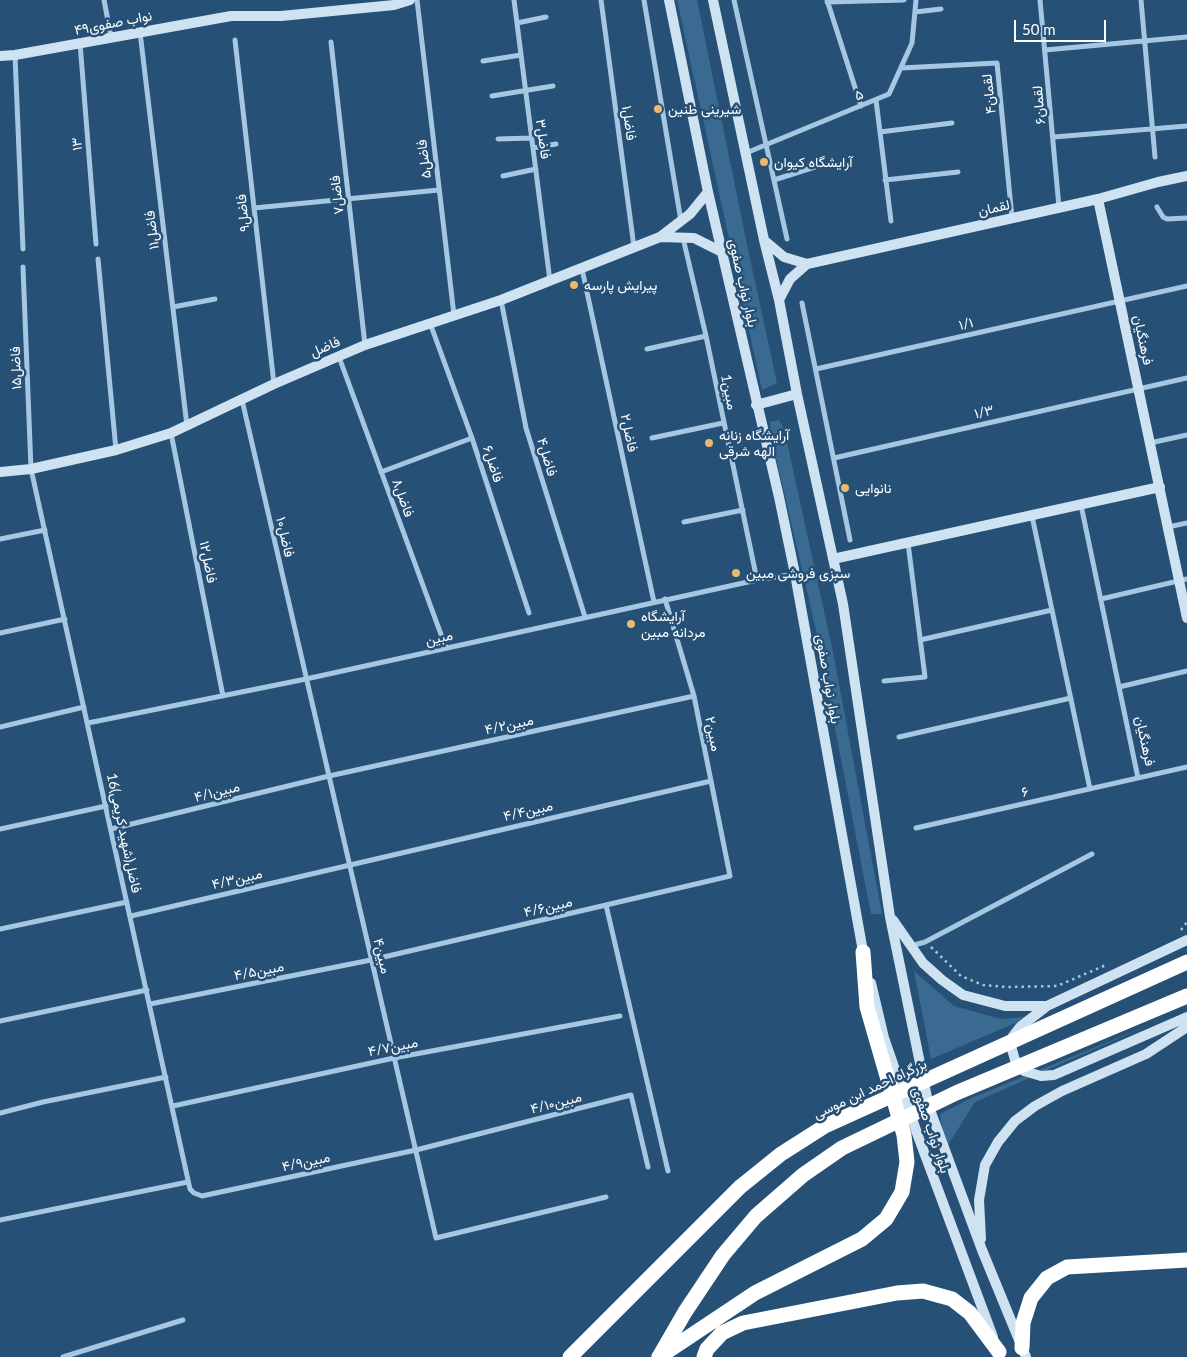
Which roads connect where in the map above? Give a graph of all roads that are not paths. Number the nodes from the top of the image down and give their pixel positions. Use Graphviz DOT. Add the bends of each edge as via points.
graph roads {
  1 [pos="104,0"];
  2 [pos="410,0"];
  3 [pos="417,0"];
  4 [pos="514,0"];
  5 [pos="601,0"];
  6 [pos="644,0"];
  7 [pos="669,0"];
  8 [pos="713,0"];
  9 [pos="734,0"];
  10 [pos="890,0"];
  11 [pos="904,0"];
  12 [pos="916,0"];
  13 [pos="1040,0"];
  14 [pos="1141,0"];
  15 [pos="827,1"];
  16 [pos="941,9"];
  17 [pos="915,12"];
  18 [pos="546,17"];
  19 [pos="517,23"];
  20 [pos="140,32"];
  21 [pos="110,37"];
  22 [pos="1187,38"];
  23 [pos="235,40"];
  24 [pos="1144,41"];
  25 [pos="331,42"];
  26 [pos="80,43"];
  27 [pos="1045,50"];
  28 [pos="15,55"];
  29 [pos="521,55"];
  30 [pos="0,56"];
  31 [pos="483,61"];
  32 [pos="900,68"];
  33 [pos="553,86"];
  34 [pos="525,90"];
  35 [pos="492,96"];
  36 [pos="876,100"];
  37 [pos="861,106"];
  38 [pos="952,123"];
  39 [pos="1187,126"];
  40 [pos="1153,129"];
  41 [pos="880,132"];
  42 [pos="1054,137"];
  43 [pos="532,138"];
  44 [pos="498,139"];
  45 [pos="556,144"];
  46 [pos="766,145"];
  47 [pos="533,148"];
  48 [pos="746,153"];
  49 [pos="1155,156"];
  50 [pos="821,164"];
  51 [pos="536,169"];
  52 [pos="958,172"];
  53 [pos="503,176"];
  54 [pos="1187,176"];
  55 [pos="774,180"];
  56 [pos="885,180"];
  57 [pos="439,190"];
  58 [pos="708,192"];
  59 [pos="349,199"];
  60 [pos="1098,199"];
  61 [pos="1157,207"];
  62 [pos="254,208"];
  63 [pos="1059,208"];
  64 [pos="1012,218"];
  65 [pos="1187,218"];
  66 [pos="681,221"];
  67 [pos="892,221"];
  68 [pos="660,237"];
  69 [pos="683,238"];
  70 [pos="787,239"];
  71 [pos="764,240"];
  72 [pos="96,244"];
  73 [pos="23,249"];
  74 [pos="634,249"];
  75 [pos="722,252"];
  76 [pos="98,259"];
  77 [pos="806,264"];
  78 [pos="23,267"];
  79 [pos="582,269"];
  80 [pos="550,281"];
  81 [pos="1187,286"];
  82 [pos="215,299"];
  83 [pos="501,300"];
  84 [pos="779,300"];
  85 [pos="1121,301"];
  86 [pos="802,302"];
  87 [pos="172,307"];
  88 [pos="454,316"];
  89 [pos="430,324"];
  90 [pos="706,336"];
  91 [pos="365,345"];
  92 [pos="647,349"];
  93 [pos="339,356"];
  94 [pos="816,369"];
  95 [pos="1187,378"];
  96 [pos="274,384"];
  97 [pos="1139,389"];
  98 [pos="798,394"];
  99 [pos="242,400"];
  100 [pos="756,405"];
  101 [pos="723,423"];
  102 [pos="187,426"];
  103 [pos="171,433"];
  104 [pos="1187,435"];
  105 [pos="472,438"];
  106 [pos="652,438"];
  107 [pos="1150,443"];
  108 [pos="116,450"];
  109 [pos="834,458"];
  110 [pos="31,469"];
  111 [pos="0,472"];
  112 [pos="381,472"];
  113 [pos="1160,488"];
  114 [pos="1081,505"];
  115 [pos="743,510"];
  116 [pos="1032,516"];
  117 [pos="684,522"];
  118 [pos="1187,522"];
  119 [pos="1168,527"];
  120 [pos="45,530"];
  121 [pos="0,539"];
  122 [pos="850,540"];
  123 [pos="908,543"];
  124 [pos="833,559"];
  125 [pos="795,574"];
  126 [pos="757,580"];
  127 [pos="1183,580"];
  128 [pos="665,599"];
  129 [pos="1101,599"];
  130 [pos="654,602"];
  131 [pos="1052,610"];
  132 [pos="529,613"];
  133 [pos="586,617"];
  134 [pos="1187,618"];
  135 [pos="65,619"];
  136 [pos="0,633"];
  137 [pos="920,640"];
  138 [pos="446,648"];
  139 [pos="1187,671"];
  140 [pos="306,679"];
  141 [pos="884,681"];
  142 [pos="1119,687"];
  143 [pos="223,696"];
  144 [pos="694,696"];
  145 [pos="1071,698"];
  146 [pos="84,707"];
  147 [pos="88,722"];
  148 [pos="0,727"];
  149 [pos="899,737"];
  150 [pos="1187,767"];
  151 [pos="329,776"];
  152 [pos="1138,778"];
  153 [pos="711,781"];
  154 [pos="1090,789"];
  155 [pos="106,806"];
  156 [pos="916,828"];
  157 [pos="0,829"];
  158 [pos="112,829"];
  159 [pos="1092,854"];
  160 [pos="349,864"];
  161 [pos="730,876"];
  162 [pos="128,902"];
  163 [pos="606,905"];
  164 [pos="130,916"];
  165 [pos="890,917"];
  166 [pos="0,929"];
  167 [pos="1187,940"];
  168 [pos="911,946"];
  169 [pos="863,952"];
  170 [pos="372,960"];
  171 [pos="1187,962"];
  172 [pos="147,990"];
  173 [pos="1187,996"];
  174 [pos="150,1004"];
  175 [pos="1046,1006"];
  176 [pos="620,1016"];
  177 [pos="1187,1017"];
  178 [pos="0,1021"];
  179 [pos="1187,1027"];
  180 [pos="394,1058"];
  181 [pos="166,1077"];
  182 [pos="173,1106"];
  183 [pos="0,1114"];
  184 [pos="416,1150"];
  185 [pos="648,1167"];
  186 [pos="668,1171"];
  187 [pos="188,1182"];
  188 [pos="606,1197"];
  189 [pos="0,1220"];
  190 [pos="982,1250"];
  191 [pos="1187,1260"];
  192 [pos="183,1320"];
  193 [pos="1024,1352"];
  194 [pos="1000,1355"];
  195 [pos="63,1357"];
  196 [pos="570,1357"];
  197 [pos="659,1357"];
  198 [pos="704,1357"];
  1 -- 21 [label="street"];
  2 -- 20 [label="main road, ۴۹نواب صفوی" via="394,5 281,16 231,16"];
  3 -- 57 [label="street, ۵فاضل"];
  4 -- 19 [label="street, ۳فاضل"];
  5 -- 74 [label="street, ۱فاضل"];
  6 -- 66 [label="street"];
  7 -- 58 [label="main road, بلوار نواب صفوی"];
  8 -- 48 [label="main road, بلوار نواب صفوی"];
  9 -- 46 [label="street"];
  10 -- 11 [label="street"];
  10 -- 15 [label="street"];
  12 -- 17 [label="street, ۵"];
  13 -- 27 [label="street, ۶لقمان"];
  14 -- 24 [label="street"];
  15 -- 37 [label="street"];
  16 -- 17 [label="street"];
  17 -- 32 [label="street, ۵" via="912,43"];
  18 -- 19 [label="street"];
  19 -- 29 [label="street, ۳فاضل"];
  20 -- 21 [label="main road, ۴۹نواب صفوی"];
  20 -- 87 [label="street, ۱۱فاضل"];
  21 -- 26 [label="main road, ۴۹نواب صفوی"];
  22 -- 24 [label="street"];
  23 -- 62 [label="street, ۹فاضل"];
  24 -- 27 [label="street"];
  24 -- 40 [label="street"];
  25 -- 59 [label="street, ۷فاضل"];
  26 -- 28 [label="main road, ۴۹نواب صفوی"];
  26 -- 72 [label="street, ۱۳"];
  27 -- 42 [label="street, ۶لقمان"];
  28 -- 30 [label="main road, ۴۹نواب صفوی"];
  28 -- 73 [label="street"];
  29 -- 31 [label="street"];
  29 -- 34 [label="street, ۳فاضل"];
  32 -- 36 [label="street, ۵" via="889,94"];
  32 -- 64 [label="street, لقمان۴" via="997,63"];
  33 -- 34 [label="street"];
  34 -- 35 [label="street"];
  34 -- 43 [label="street, ۳فاضل"];
  36 -- 37 [label="street, ۵"];
  36 -- 41 [label="street"];
  37 -- 46 [label="street, ۵"];
  38 -- 41 [label="street"];
  39 -- 40 [label="street"];
  40 -- 42 [label="street"];
  40 -- 49 [label="street"];
  41 -- 56 [label="street"];
  42 -- 63 [label="street, ۶لقمان"];
  43 -- 44 [label="street"];
  43 -- 47 [label="street, ۳فاضل"];
  45 -- 47 [label="street"];
  46 -- 48 [label="street, ۵"];
  46 -- 55 [label="street"];
  47 -- 51 [label="street, ۳فاضل"];
  48 -- 71 [label="main road, بلوار نواب صفوی"];
  50 -- 55 [label="street"];
  51 -- 53 [label="street"];
  51 -- 80 [label="street, ۳فاضل"];
  52 -- 56 [label="street"];
  54 -- 60 [label="main road, لقمان"];
  55 -- 70 [label="street"];
  56 -- 67 [label="street"];
  57 -- 59 [label="street"];
  57 -- 88 [label="street, ۵فاضل"];
  58 -- 66 [label="main road, فاضل"];
  58 -- 75 [label="main road, بلوار نواب صفوی"];
  59 -- 62 [label="street"];
  59 -- 91 [label="street, ۷فاضل"];
  60 -- 63 [label="main road, لقمان"];
  60 -- 85 [label="main road, فرهنگیان"];
  61 -- 65 [label="street" via="1167,219"];
  62 -- 96 [label="street, ۹فاضل"];
  63 -- 64 [label="main road, لقمان"];
  64 -- 77 [label="main road, لقمان"];
  66 -- 68 [label="main road, فاضل"];
  68 -- 69 [label="main road, فاضل"];
  68 -- 74 [label="main road, فاضل"];
  69 -- 75 [label="main road, فاضل" via="694,238"];
  69 -- 90 [label="street, 1مبین"];
  71 -- 77 [label="main road" via="784,257"];
  71 -- 84 [label="main road, بلوار نواب صفوی"];
  74 -- 79 [label="main road, فاضل"];
  75 -- 100 [label="main road, بلوار نواب صفوی"];
  76 -- 108 [label="street"];
  77 -- 84 [label="main road" via="790,279"];
  78 -- 110 [label="street, ۱۵فاضل"];
  79 -- 80 [label="main road, فاضل"];
  79 -- 130 [label="street, ۲فاضل"];
  80 -- 83 [label="main road, فاضل"];
  81 -- 85 [label="street, ۱/۱"];
  82 -- 87 [label="street"];
  83 -- 88 [label="main road, فاضل"];
  83 -- 133 [label="street, ۴فاضل" via="526,428"];
  84 -- 98 [label="main road, بلوار نواب صفوی"];
  85 -- 94 [label="street, ۱/۱"];
  85 -- 97 [label="main road, فرهنگیان"];
  86 -- 94 [label="street"];
  87 -- 102 [label="street, ۱۱فاضل"];
  88 -- 89 [label="main road, فاضل"];
  89 -- 91 [label="main road, فاضل"];
  89 -- 105 [label="street, ۶فاضل"];
  90 -- 92 [label="street"];
  90 -- 101 [label="street, 1مبین"];
  91 -- 93 [label="main road, فاضل"];
  93 -- 96 [label="main road, فاضل"];
  93 -- 112 [label="street, ۸فاضل"];
  94 -- 109 [label="street"];
  95 -- 97 [label="street, ۱/۳"];
  96 -- 99 [label="main road, فاضل"];
  97 -- 107 [label="main road, فرهنگیان"];
  97 -- 109 [label="street, ۱/۳"];
  98 -- 100 [label="main road"];
  98 -- 124 [label="main road, بلوار نواب صفوی"];
  99 -- 102 [label="main road, فاضل"];
  99 -- 140 [label="street, ۱۰فاضل"];
  100 -- 125 [label="main road, بلوار نواب صفوی"];
  101 -- 106 [label="street"];
  101 -- 115 [label="street, 1مبین"];
  102 -- 103 [label="main road, فاضل"];
  103 -- 108 [label="main road, فاضل"];
  103 -- 143 [label="street, ۱۲فاضل"];
  104 -- 107 [label="street"];
  105 -- 112 [label="street"];
  105 -- 132 [label="street, ۶فاضل"];
  107 -- 113 [label="main road, فرهنگیان"];
  108 -- 110 [label="main road, فاضل"];
  109 -- 122 [label="street"];
  110 -- 111 [label="main road, فاضل"];
  110 -- 120 [label="street, 16فاضل(شهید کریمی)"];
  112 -- 138 [label="street, ۸فاضل"];
  113 -- 114 [label="main road"];
  113 -- 119 [label="main road, فرهنگیان"];
  114 -- 116 [label="main road"];
  114 -- 129 [label="street, فرهنگیان"];
  115 -- 117 [label="street"];
  115 -- 126 [label="street, 1مبین"];
  116 -- 123 [label="main road"];
  116 -- 131 [label="street"];
  118 -- 119 [label="street"];
  119 -- 127 [label="main road, فرهنگیان"];
  120 -- 121 [label="street"];
  120 -- 135 [label="street, 16فاضل(شهید کریمی)"];
  123 -- 124 [label="main road"];
  123 -- 137 [label="street"];
  124 -- 165 [label="main road, بلوار نواب صفوی" via="843,604"];
  125 -- 126 [label="street, مبین"];
  125 -- 169 [label="main road, بلوار نواب صفوی"];
  126 -- 128 [label="street, مبین"];
  127 -- 129 [label="street"];
  127 -- 134 [label="main road, فرهنگیان"];
  128 -- 130 [label="street, مبین"];
  128 -- 144 [label="street, ۲مبین"];
  129 -- 142 [label="street, فرهنگیان"];
  130 -- 133 [label="street, مبین"];
  131 -- 137 [label="street"];
  131 -- 145 [label="street"];
  133 -- 138 [label="street, مبین"];
  135 -- 136 [label="street"];
  135 -- 146 [label="street, 16فاضل(شهید کریمی)"];
  137 -- 141 [label="street" via="925,677"];
  138 -- 140 [label="street, مبین"];
  139 -- 142 [label="street"];
  140 -- 143 [label="street, مبین"];
  140 -- 151 [label="street, ۴مبین"];
  142 -- 152 [label="street, فرهنگیان"];
  143 -- 147 [label="street, مبین"];
  144 -- 151 [label="street, ۴/۲مبین"];
  144 -- 153 [label="street, ۲مبین"];
  145 -- 149 [label="street"];
  145 -- 154 [label="street"];
  146 -- 147 [label="street, 16فاضل(شهید کریمی)"];
  146 -- 148 [label="street"];
  147 -- 155 [label="street, 16فاضل(شهید کریمی)"];
  150 -- 152 [label="street, ۶"];
  151 -- 158 [label="street, ۴/۱مبین"];
  151 -- 160 [label="street, ۴مبین"];
  152 -- 154 [label="street, ۶"];
  153 -- 160 [label="street, ۴/۴مبین"];
  153 -- 161 [label="street, ۲مبین"];
  154 -- 156 [label="street, ۶"];
  155 -- 157 [label="street"];
  155 -- 158 [label="street, 16فاضل(شهید کریمی)"];
  158 -- 162 [label="street, 16فاضل(شهید کریمی)"];
  159 -- 168 [label="street" via="925,942"];
  160 -- 164 [label="street, ۴/۳مبین"];
  160 -- 170 [label="street, ۴مبین"];
  161 -- 163 [label="street, ۴/۶مبین"];
  162 -- 164 [label="street, 16فاضل(شهید کریمی)"];
  162 -- 166 [label="street"];
  163 -- 170 [label="street, ۴/۶مبین"];
  163 -- 186 [label="street"];
  164 -- 172 [label="street, 16فاضل(شهید کریمی)"];
  165 -- 168 [label="main road"];
  165 -- 190 [label="main road, بلوار نواب صفوی" via="929,1107"];
  167 -- 175 [label="main road"];
  168 -- 175 [label="main road" via="923,963 963,995 1005,1006"];
  169 -- 194 [label="main road, بلوار نواب صفوی" via="884,1038"];
  169 -- 197 [label="highway" via="867,1007 904,1135 907,1162 902,1192 886,1219 862,1239 755,1293"];
  170 -- 174 [label="street, ۴/۵مبین"];
  170 -- 180 [label="street, ۴مبین"];
  171 -- 196 [label="highway, بزرگراه احمد ابن موسی, bridge" via="818,1130 740,1187"];
  172 -- 174 [label="street, 16فاضل(شهید کریمی)"];
  172 -- 178 [label="street"];
  173 -- 197 [label="highway, bridge" via="956,1094 842,1148 803,1175 756,1216 723,1256"];
  174 -- 181 [label="street, 16فاضل(شهید کریمی)"];
  175 -- 177 [label="main road" via="1020,1027 1011,1046 1015,1060 1024,1071 1041,1076 1054,1075"];
  176 -- 180 [label="street, ۴/۷مبین"];
  179 -- 190 [label="main road" via="1146,1054 1062,1091 1015,1120 985,1165 979,1200"];
  180 -- 182 [label="street, ۴/۷مبین"];
  180 -- 184 [label="street, ۴مبین"];
  181 -- 182 [label="street, 16فاضل(شهید کریمی)"];
  181 -- 183 [label="street"];
  182 -- 187 [label="street, 16فاضل(شهید کریمی)"];
  184 -- 185 [label="street, ۴/۱۰مبین" via="631,1095"];
  184 -- 187 [label="street, ۴/۹مبین" via="202,1196 194,1193"];
  184 -- 188 [label="street, ۴مبین" via="436,1238"];
  187 -- 189 [label="street"];
  190 -- 193 [label="main road, بلوار نواب صفوی"];
  191 -- 193 [label="highway" via="1067,1267 1047,1278 1031,1298 1023,1323"];
  192 -- 195 [label="street"];
  194 -- 198 [label="highway" via="970,1313 952,1299 923,1291 897,1293 742,1324 722,1332 706,1349"];
}
